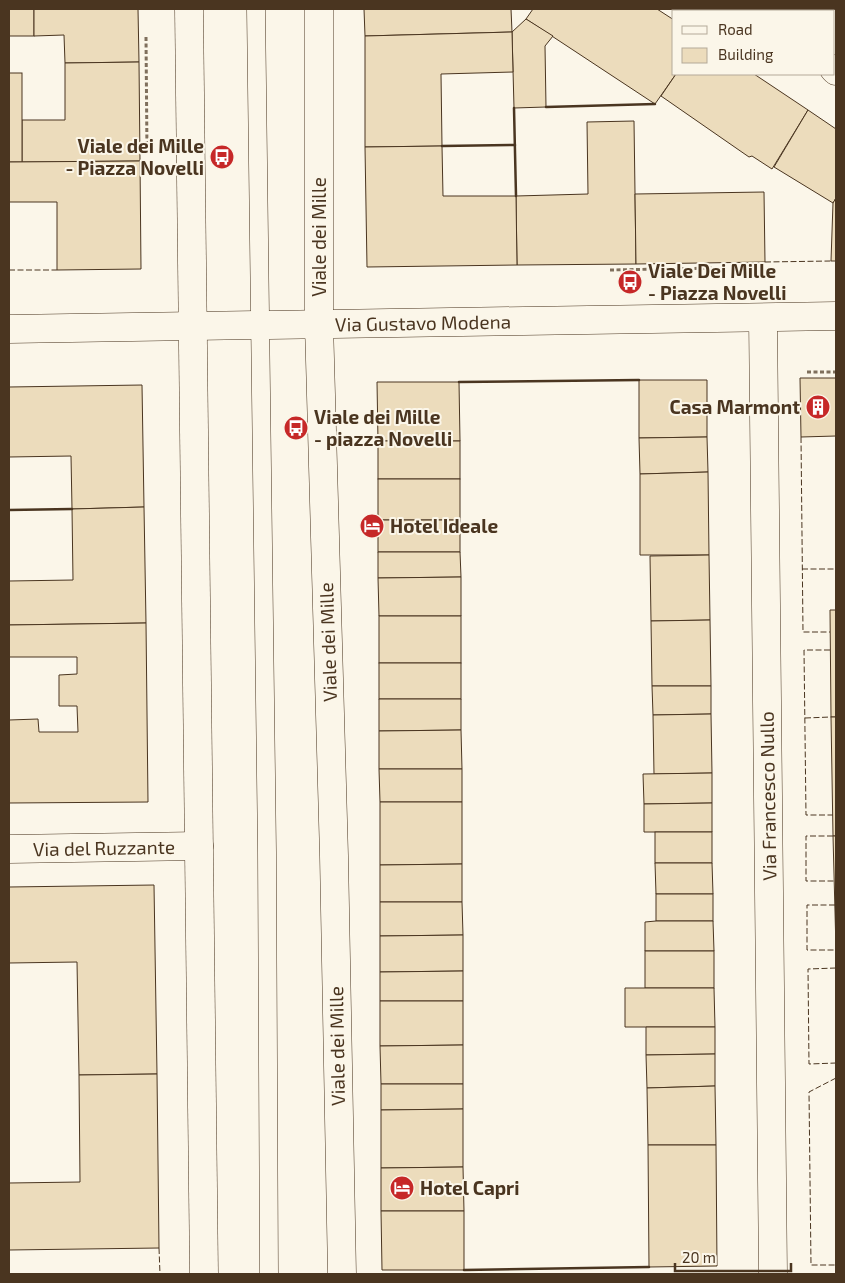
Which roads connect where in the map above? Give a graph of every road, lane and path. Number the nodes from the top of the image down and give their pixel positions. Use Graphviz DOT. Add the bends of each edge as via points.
graph roads {
  1 [pos="189,9"];
  2 [pos="256,9"];
  3 [pos="319,9"];
  4 [pos="146,37"];
  5 [pos="147,153"];
  6 [pos="714,268"];
  7 [pos="610,270"];
  8 [pos="836,316"];
  9 [pos="763,318"];
  10 [pos="319,324"];
  11 [pos="261,325"];
  12 [pos="193,326"];
  13 [pos="9,329"];
  14 [pos="807,372"];
  15 [pos="836,372"];
  16 [pos="199,846"];
  17 [pos="9,850"];
  18 [pos="204,1274"];
  19 [pos="269,1274"];
  20 [pos="342,1274"];
  21 [pos="773,1274"];
  1 -- 12 [label="main road"];
  2 -- 11 [label="lane"];
  3 -- 10 [label="main road, Viale dei Mille"];
  4 -- 5 [label="path"];
  6 -- 7 [label="path"];
  8 -- 9 [label="main road, Via Gustavo Modena"];
  9 -- 10 [label="main road, Via Gustavo Modena"];
  9 -- 21 [label="main road, Via Francesco Nullo"];
  10 -- 11 [label="main road, Via Gustavo Modena"];
  10 -- 20 [label="main road, Viale dei Mille"];
  11 -- 12 [label="main road, Via Gustavo Modena"];
  11 -- 19 [label="lane"];
  12 -- 13 [label="main road, Via Gustavo Modena"];
  12 -- 16 [label="main road"];
  14 -- 15 [label="path"];
  16 -- 17 [label="main road, Via del Ruzzante"];
  16 -- 18 [label="main road"];
}
